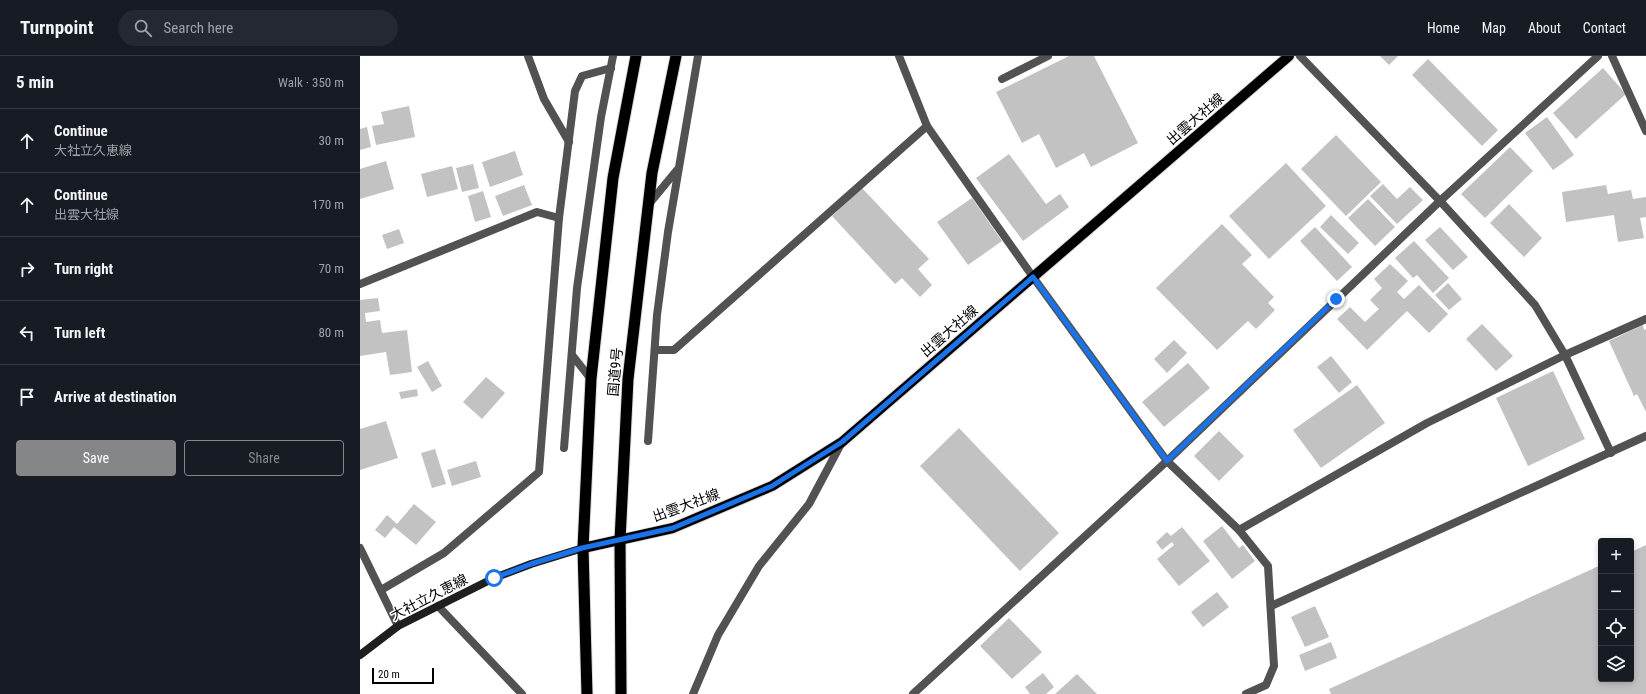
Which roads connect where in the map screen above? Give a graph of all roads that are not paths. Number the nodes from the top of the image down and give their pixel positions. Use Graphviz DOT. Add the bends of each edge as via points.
graph roads {
  1 [pos="528,56"];
  2 [pos="613,56"];
  3 [pos="636,56"];
  4 [pos="676,56"];
  5 [pos="698,56"];
  6 [pos="899,56"];
  7 [pos="1048,56"];
  8 [pos="1289,56"];
  9 [pos="1300,56"];
  10 [pos="1598,56"];
  11 [pos="1612,56"];
  12 [pos="611,68"];
  13 [pos="1002,80"];
  14 [pos="927,126"];
  15 [pos="1646,131"];
  16 [pos="569,142"];
  17 [pos="677,169"];
  18 [pos="1440,201"];
  19 [pos="648,205"];
  20 [pos="559,218"];
  21 [pos="1033,277"];
  22 [pos="360,284"];
  23 [pos="1646,319"];
  24 [pos="655,350"];
  25 [pos="572,355"];
  26 [pos="1565,355"];
  27 [pos="591,379"];
  28 [pos="1646,436"];
  29 [pos="648,442"];
  30 [pos="842,442"];
  31 [pos="564,448"];
  32 [pos="1611,453"];
  33 [pos="1167,461"];
  34 [pos="1240,530"];
  35 [pos="620,540"];
  36 [pos="360,548"];
  37 [pos="582,548"];
  38 [pos="381,590"];
  39 [pos="438,606"];
  40 [pos="1271,606"];
  41 [pos="398,626"];
  42 [pos="360,655"];
  43 [pos="522,694"];
  44 [pos="587,694"];
  45 [pos="621,694"];
  46 [pos="693,694"];
  47 [pos="913,694"];
  48 [pos="1246,694"];
  1 -- 16 [label="street" via="544,99"];
  2 -- 12 [label="street"];
  3 -- 27 [label="highway, 国道9号" via="613,178"];
  4 -- 19 [label="highway, 国道9号"];
  5 -- 17 [label="street"];
  6 -- 14 [label="street"];
  7 -- 13 [label="street"];
  8 -- 21 [label="main road, 出雲大社線"];
  9 -- 18 [label="street"];
  10 -- 18 [label="street"];
  11 -- 15 [label="street"];
  12 -- 16 [label="street" via="582,76 575,91"];
  12 -- 25 [label="street" via="600,117 577,288"];
  14 -- 21 [label="street"];
  14 -- 24 [label="street" via="674,350"];
  16 -- 20 [label="street"];
  17 -- 19 [label="street"];
  17 -- 24 [label="street"];
  18 -- 26 [label="street" via="1535,306"];
  18 -- 33 [label="street"];
  19 -- 35 [label="highway, 国道9号" via="628,379"];
  20 -- 22 [label="street" via="537,212"];
  20 -- 38 [label="street" via="539,472 444,553"];
  21 -- 30 [label="main road, 出雲大社線"];
  21 -- 33 [label="street"];
  23 -- 26 [label="street"];
  24 -- 29 [label="street"];
  25 -- 27 [label="street"];
  25 -- 31 [label="street"];
  26 -- 32 [label="street"];
  26 -- 34 [label="street" via="1427,423"];
  27 -- 37 [label="highway, 国道9号"];
  28 -- 32 [label="street"];
  30 -- 35 [label="main road, 出雲大社線" via="772,486 673,528"];
  30 -- 46 [label="street" via="809,504 759,566 718,635"];
  32 -- 40 [label="street"];
  33 -- 34 [label="street"];
  33 -- 47 [label="street"];
  34 -- 40 [label="street" via="1268,566"];
  35 -- 37 [label="main road, 出雲大社線"];
  35 -- 45 [label="highway, 国道9号"];
  36 -- 38 [label="street"];
  37 -- 39 [label="main road, 大社立久恵線" via="494,578"];
  37 -- 44 [label="highway, 国道9号"];
  38 -- 41 [label="street"];
  39 -- 41 [label="main road, 大社立久恵線"];
  39 -- 43 [label="street"];
  40 -- 48 [label="street" via="1274,666 1266,684"];
  41 -- 42 [label="main road, 大社立久恵線"];
}
